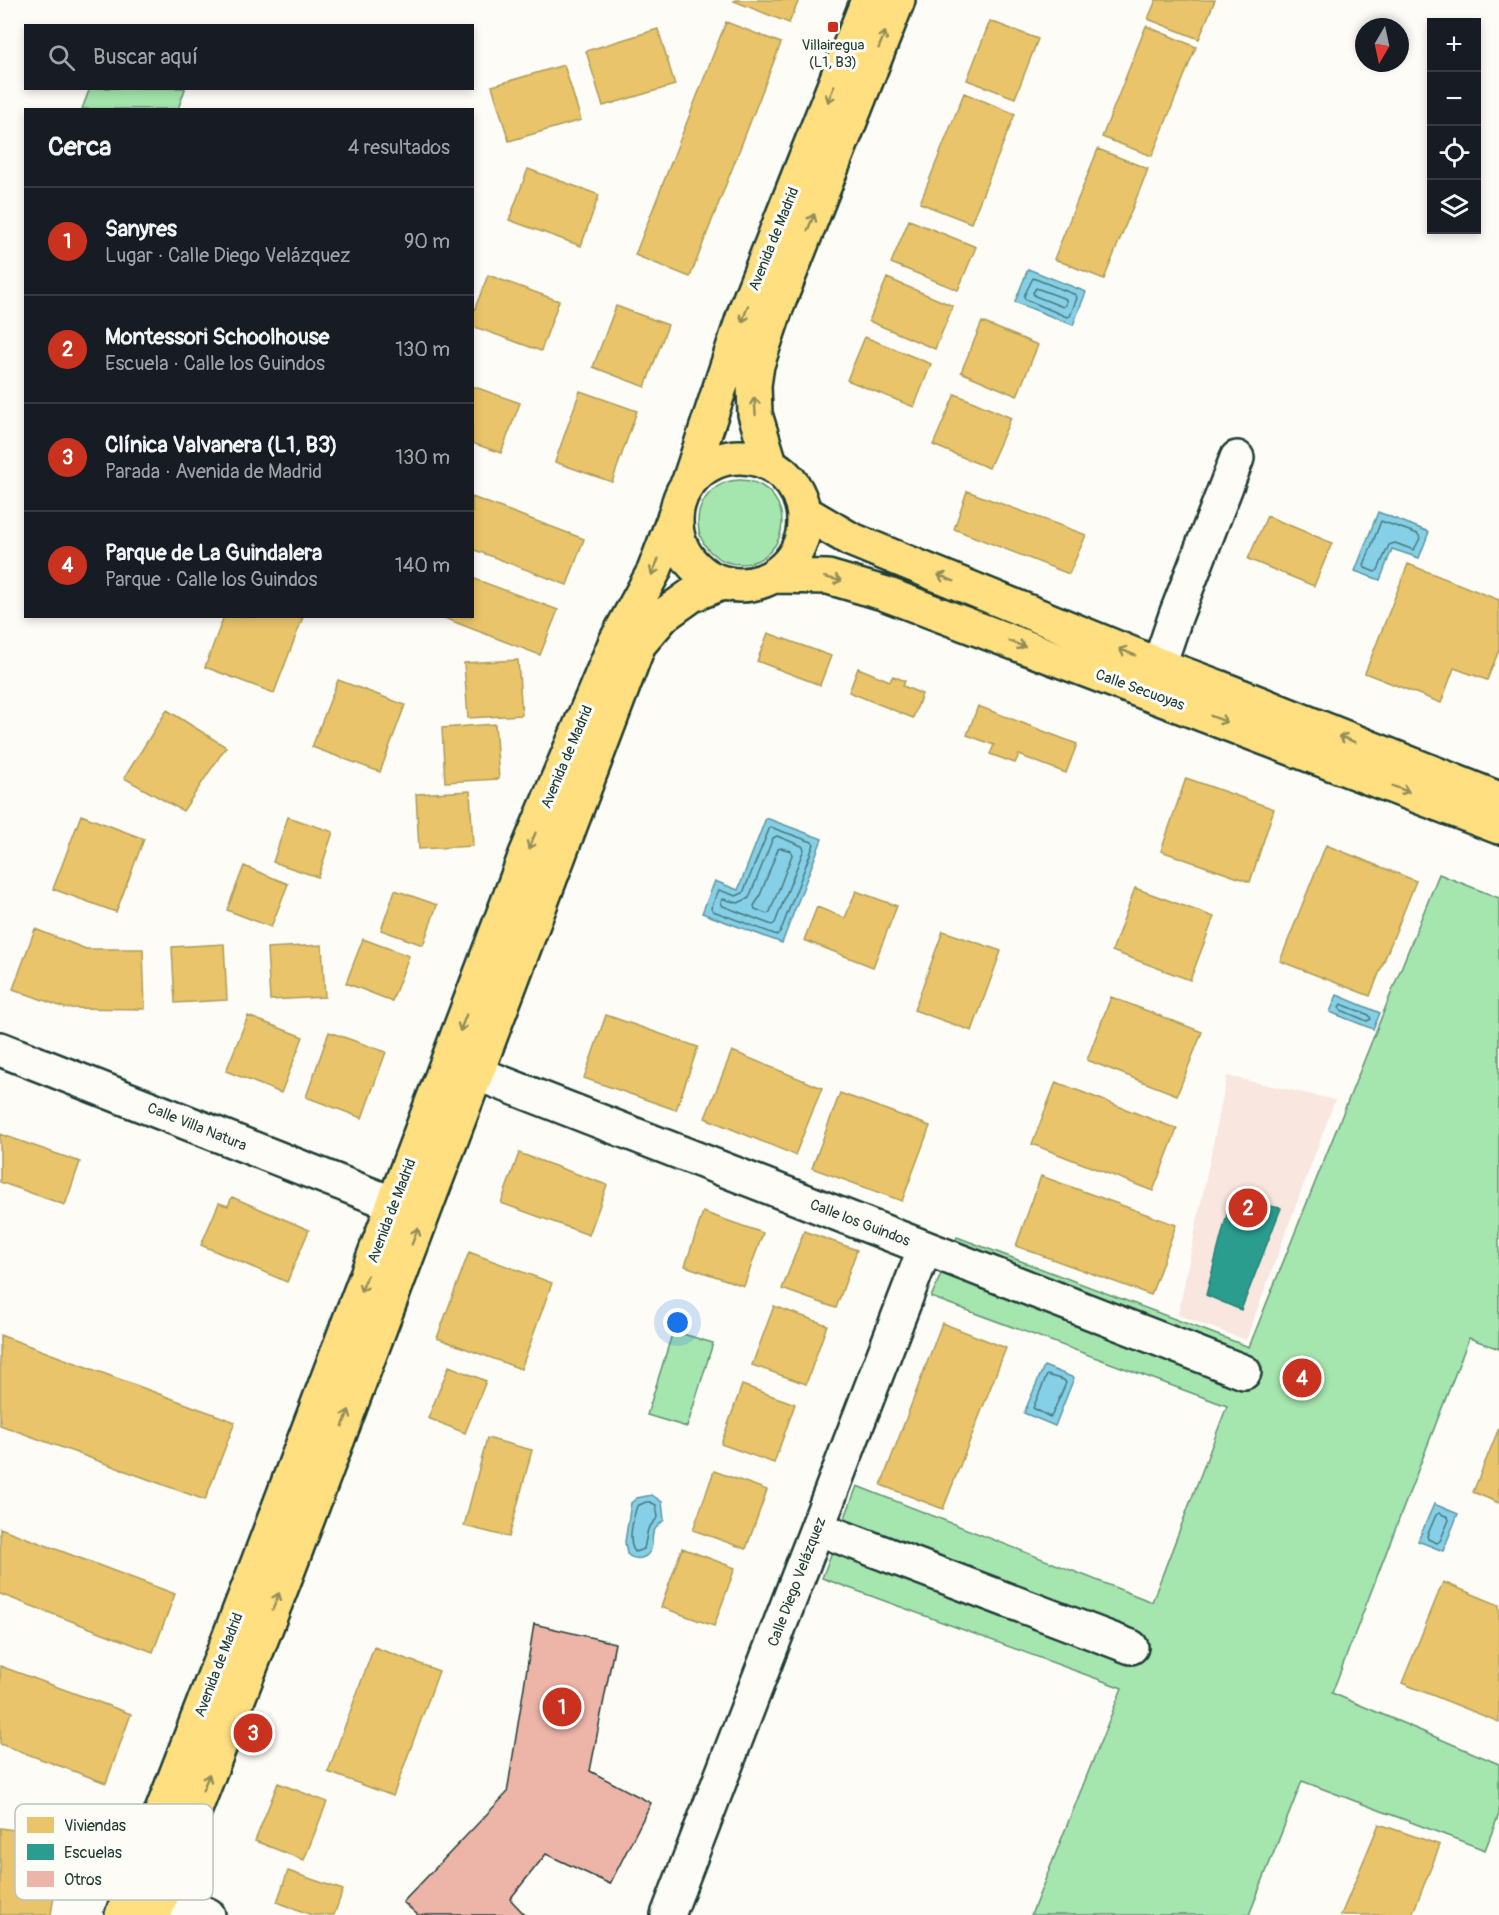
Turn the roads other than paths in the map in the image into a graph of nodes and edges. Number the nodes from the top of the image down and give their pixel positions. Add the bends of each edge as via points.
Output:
1 (868, 0) edge
2 (898, 0) edge
3 (1237, 458) dead end
4 (770, 463) junction
5 (689, 481) junction
6 (804, 512) junction
7 (676, 513) junction
8 (775, 576) junction
9 (722, 582) junction
10 (1159, 665) junction
11 (1499, 800) edge
12 (1499, 827) edge
13 (0, 1049) edge
14 (476, 1073) junction
15 (394, 1204) junction
16 (925, 1248) junction
17 (1244, 1372) dead end
18 (817, 1528) junction
19 (1131, 1647) dead end
20 (165, 1804) edge
21 (197, 1804) edge
22 (128, 1900) edge
23 (157, 1906) edge
24 (122, 1915) edge
25 (208, 1915) edge
26 (668, 1915) edge

1 -> 5 main road, Avenida de Madrid via 747,306
4 -> 2 main road, Avenida de Madrid via 755,414 757,365
3 - 10 street
4 - 5 main road via 748,456 726,457 705,466
4 - 6 main road via 786,475 798,492
5 - 7 main road
6 - 8 main road via 799,548
10 -> 6 main road, Calle Secuoyas via 850,539
7 - 9 main road via 676,531 691,564
7 -> 15 main road, Avenida de Madrid via 654,571 611,652 525,858
8 - 9 main road via 758,583
8 -> 12 main road, Calle Secuoyas via 828,577 883,593
9 - 14 main road, Avenida de Madrid via 692,595 664,615 639,644
11 -> 10 main road, Calle Secuoyas
13 - 15 street, Calle Villa Natura
14 - 16 street, Calle los Guindos
21 -> 14 main road, Avenida de Madrid
15 -> 20 main road, Avenida de Madrid
16 - 17 street, Calle los Guindos
16 - 18 street, Calle Diego Velázquez
18 - 19 street
18 - 26 street, Calle Diego Velázquez
22 -> 24 main road, Avenida de Madrid
23 - 25 street

